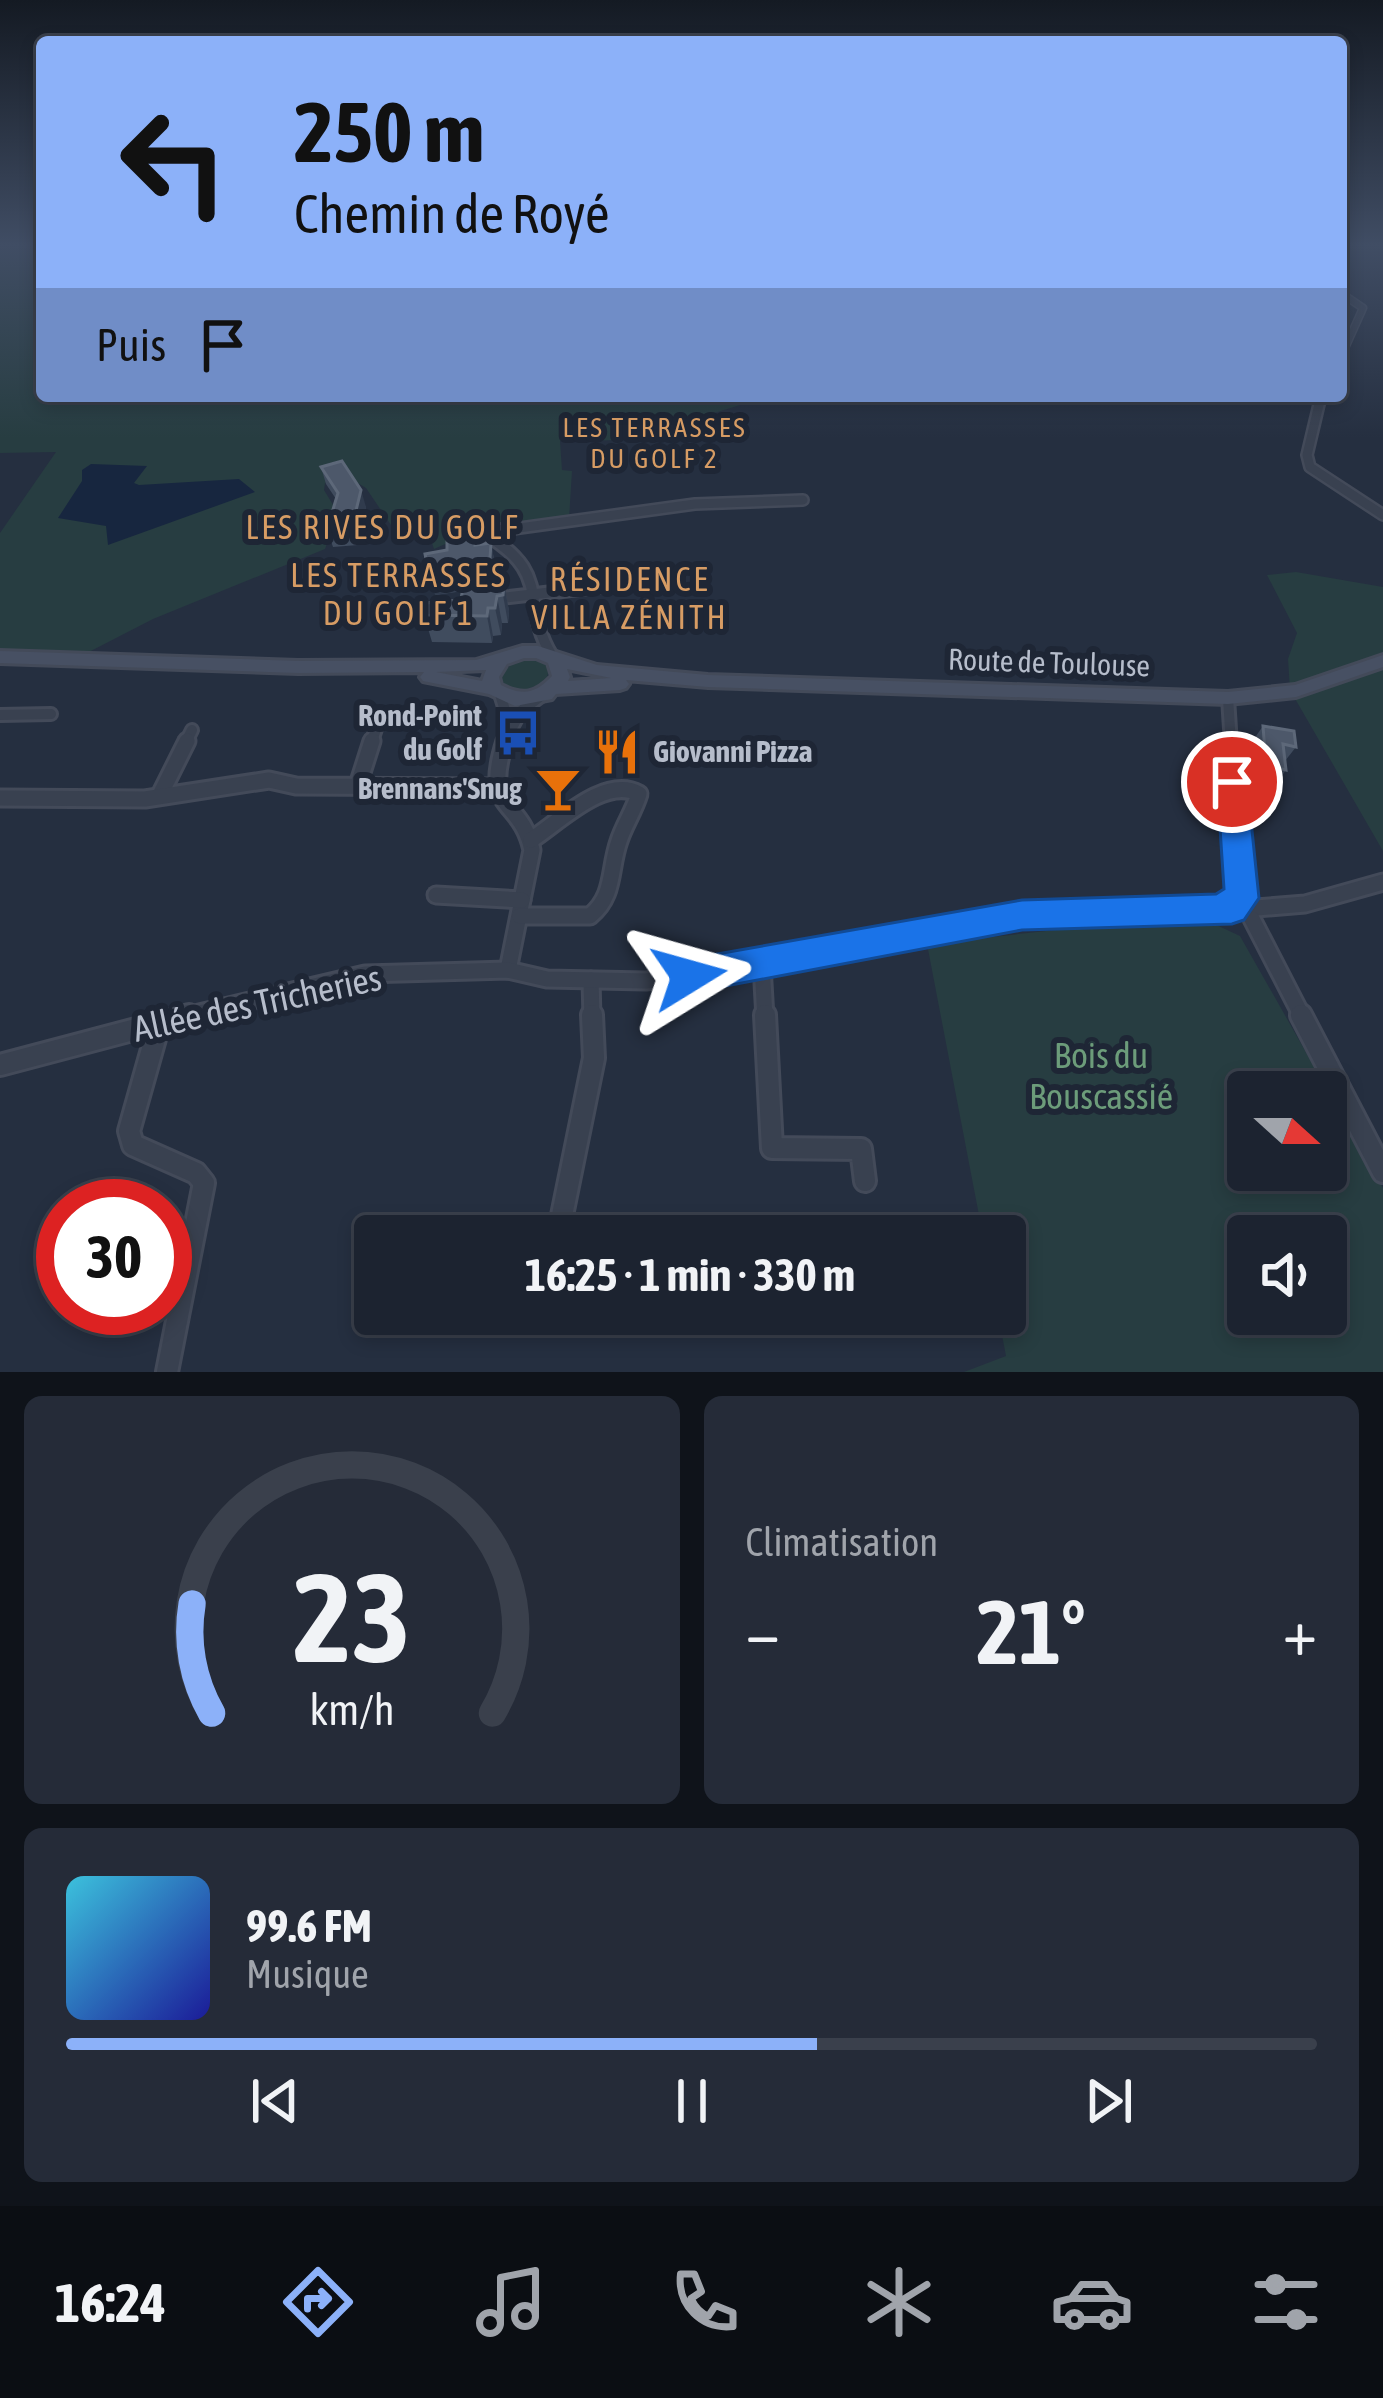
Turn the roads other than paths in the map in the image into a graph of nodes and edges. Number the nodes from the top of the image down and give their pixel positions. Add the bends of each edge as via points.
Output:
1 (1362, 310) edge
2 (1347, 344) edge
3 (1320, 402) edge
4 (803, 500) dead end
5 (1383, 515) edge
6 (658, 580) dead end
7 (536, 593) junction
8 (469, 602) edge
9 (539, 621) junction
10 (0, 657) edge
11 (507, 657) junction
12 (554, 658) junction
13 (1383, 661) edge
14 (298, 667) junction
15 (708, 681) junction
16 (496, 692) junction
17 (548, 692) junction
18 (1228, 698) junction
19 (51, 714) dead end
20 (0, 715) edge
21 (376, 729) dead end
22 (191, 730) dead end
23 (509, 732) junction
24 (358, 785) junction
25 (496, 788) junction
26 (160, 795) junction
27 (0, 798) edge
28 (531, 840) junction
29 (1383, 883) edge
30 (436, 895) dead end
31 (521, 908) junction
32 (1245, 909) junction
33 (762, 965) junction
34 (508, 970) junction
35 (591, 980) junction
36 (160, 1022) junction
37 (0, 1065) edge
38 (1383, 1172) edge
39 (865, 1181) dead end
40 (562, 1215) edge
41 (167, 1372) edge

1 - 2 street
3 - 5 street via 1310,467
4 - 7 street via 695,504 479,531 521,560
6 - 7 street
7 - 8 street
7 - 9 street
9 - 11 street
9 - 12 street
10 - 14 main road
11 - 12 main road
11 - 14 main road via 476,666
11 - 16 main road via 492,671
12 - 15 main road, Route de Toulouse via 597,671
12 - 17 main road via 562,670
13 - 18 main road, Route de Toulouse via 1296,691
14 - 16 main road via 457,679
15 - 17 main road, Route de Toulouse
15 - 18 main road, Route de Toulouse
16 - 17 main road via 515,700
16 - 23 street via 509,710
17 - 23 street via 521,711
18 - 32 street
19 - 20 street
21 - 24 street
22 - 26 street
23 - 25 street
24 - 25 street
24 - 26 street via 269,779
25 - 28 street
26 - 27 street
28 - 31 street
28 - 31 street via 605,791 639,794 599,910 590,916
29 - 32 street, Allée des Tricheries via 1305,904
30 - 31 street
31 - 34 street
32 - 33 street, Allée des Tricheries via 1022,915
32 - 38 street
33 - 35 street, Allée des Tricheries
33 - 39 street via 772,1148 861,1149
34 - 35 street, Allée des Tricheries
34 - 36 street, Allée des Tricheries via 364,974
35 - 40 street via 594,1058
36 - 37 street, Allée des Tricheries
36 - 41 street via 129,1131 134,1145 204,1184

